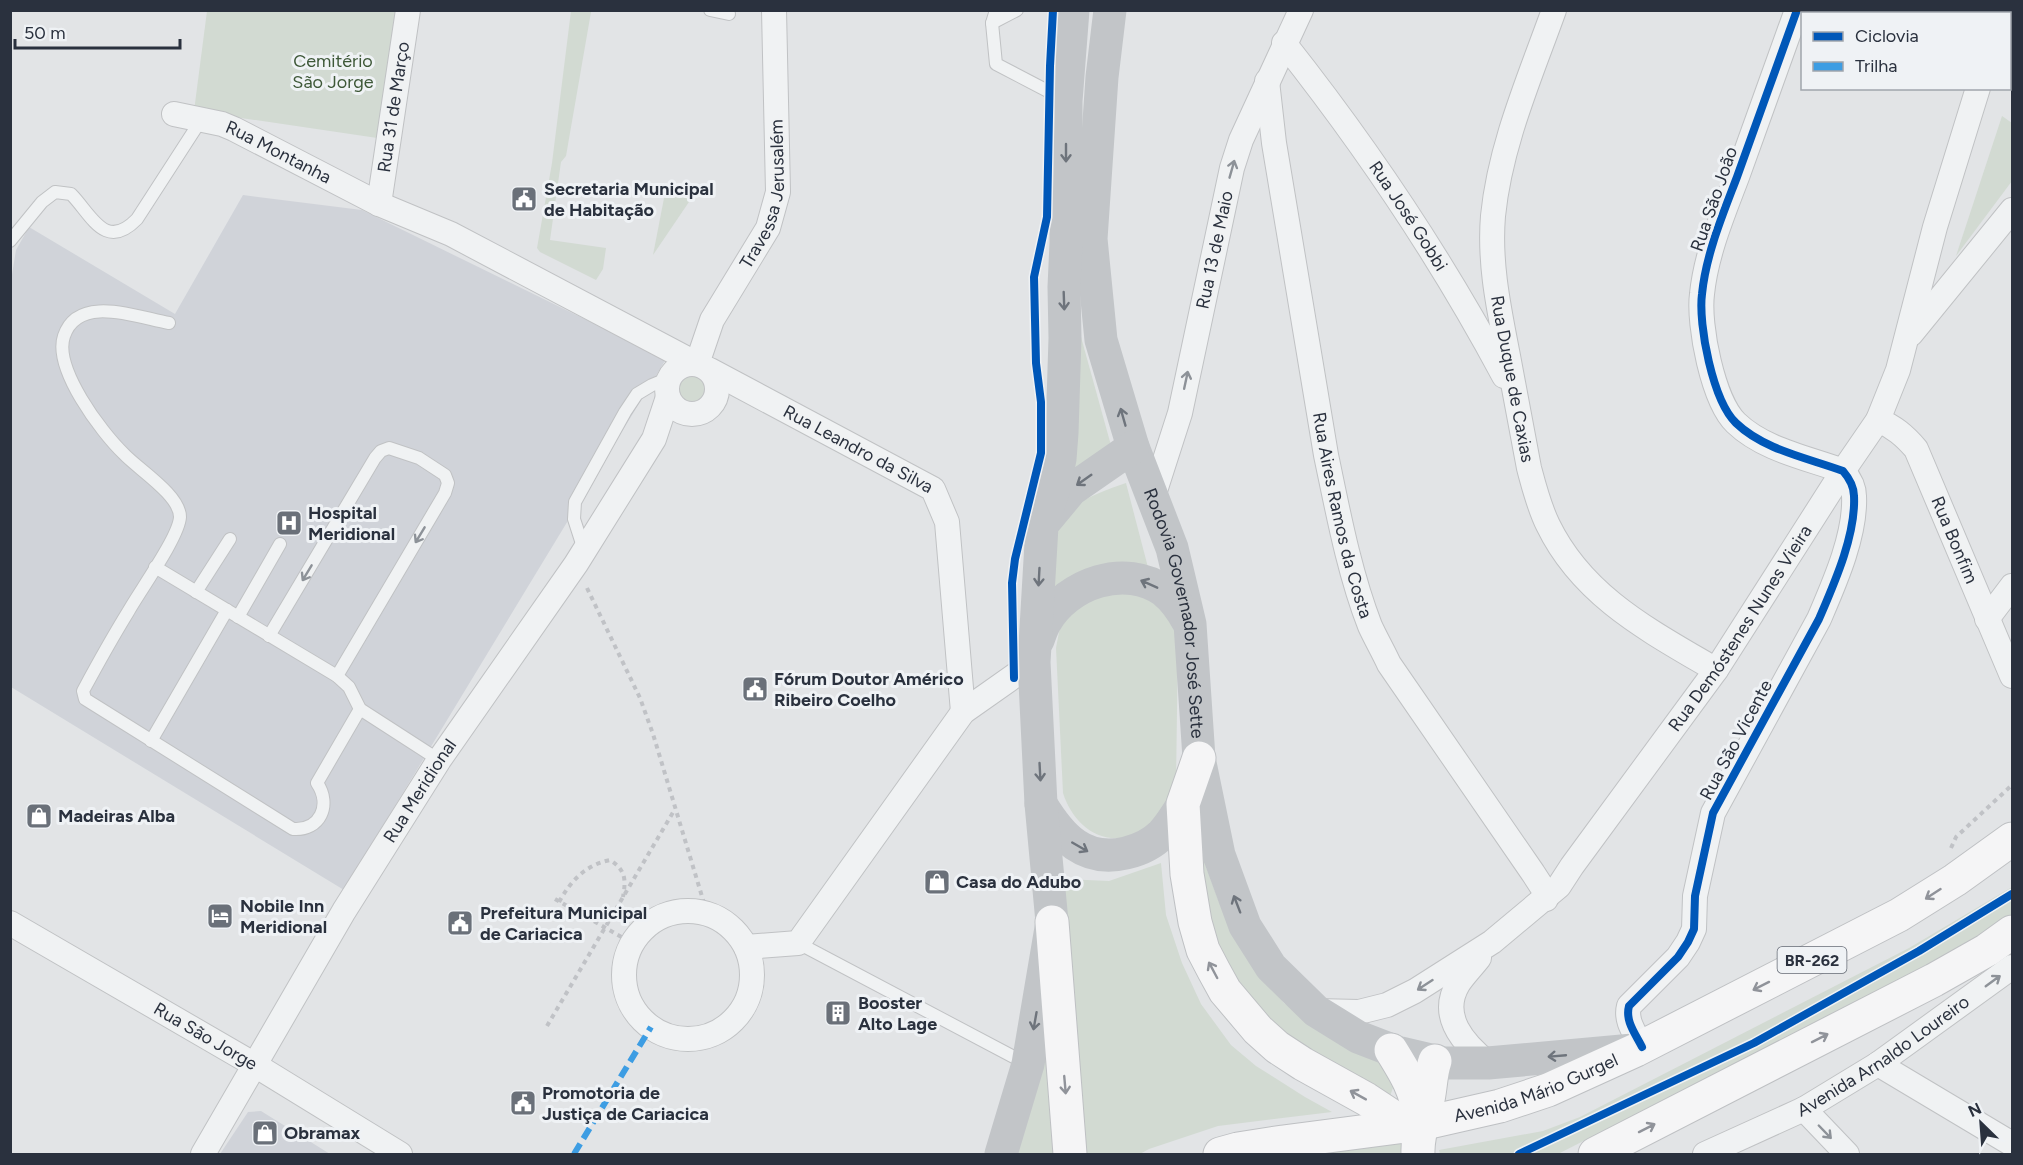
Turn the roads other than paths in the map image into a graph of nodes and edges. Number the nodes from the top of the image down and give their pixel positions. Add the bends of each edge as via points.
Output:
1 (408, 10) edge
2 (710, 10) edge
3 (774, 10) edge
4 (996, 10) edge
5 (1017, 10) edge
6 (1073, 10) edge
7 (1103, 10) edge
8 (1110, 10) edge
9 (1300, 10) edge
10 (1554, 10) edge
11 (1797, 10) edge
12 (729, 14) dead end
13 (992, 23) junction
14 (1284, 43) junction
15 (1102, 77) junction
16 (1267, 81) junction
17 (1977, 90) edge
18 (1066, 100) junction
19 (174, 114) dead end
20 (201, 120) junction
21 (379, 204) junction
22 (2013, 210) edge
23 (10, 241) edge
24 (169, 323) dead end
25 (1908, 338) junction
26 (704, 367) junction
27 (669, 388) junction
28 (751, 391) junction
29 (1516, 400) junction
30 (704, 410) junction
31 (1878, 420) junction
32 (654, 439) junction
33 (1132, 447) junction
34 (1843, 471) junction
35 (1153, 497) junction
36 (1042, 526) junction
37 (230, 539) dead end
38 (280, 544) dead end
39 (580, 558) junction
40 (155, 567) junction
41 (2013, 586) edge
42 (196, 592) junction
43 (227, 610) junction
44 (238, 617) junction
45 (1987, 619) junction
46 (1190, 624) junction
47 (269, 636) junction
48 (1034, 662) junction
49 (1716, 670) junction
50 (337, 676) junction
51 (2013, 676) edge
52 (360, 709) junction
53 (963, 712) junction
54 (152, 741) junction
55 (1199, 758) junction
56 (439, 760) junction
57 (1041, 804) junction
58 (1184, 804) junction
59 (2013, 839) edge
60 (1546, 899) junction
61 (1052, 922) junction
62 (10, 923) edge
63 (2013, 932) edge
64 (1492, 942) junction
65 (798, 943) junction
66 (747, 947) junction
67 (2013, 967) edge
68 (1316, 1011) junction
69 (1453, 1015) junction
70 (1639, 1048) junction
71 (1391, 1050) junction
72 (1435, 1060) junction
73 (1488, 1063) junction
74 (1028, 1064) junction
75 (1878, 1064) junction
76 (255, 1065) junction
77 (1804, 1109) junction
78 (1416, 1135) edge
79 (1283, 1142) junction
80 (2013, 1144) edge
81 (203, 1155) edge
82 (400, 1155) edge
83 (1000, 1155) edge
84 (1070, 1155) edge
85 (1220, 1155) edge
86 (1251, 1155) edge
87 (1595, 1155) edge
88 (1704, 1155) edge
89 (1847, 1155) edge

1 - 21 street, Rua 31 de Março
2 - 12 lane
3 - 26 street, Travessa Jerusalém via 778,192 768,228 712,320
4 - 13 lane
5 - 13 lane
6 - 18 main road
7 - 15 main road
8 - 15 main road, Rodovia Governador José Sette
9 - 14 street, Rua 13 de Maio
10 - 29 street, Rua Duque de Caxias via 1505,154 1493,218 1494,286
11 - 34 street, Rua São João via 1715,237 1702,292 1701,316 1712,374 1734,422 1767,444
13 - 18 lane via 996,64
14 - 16 street, Rua 13 de Maio
14 - 29 street, Rua José Gobbi via 1393,190 1458,293
33 -> 15 main road, Rodovia Governador José Sette via 1101,340 1091,239
35 -> 16 street, Rua 13 de Maio via 1180,413 1232,168
16 - 60 street, Rua Aires Ramos da Costa via 1326,455 1361,599 1389,664 1533,873
17 - 25 street, Rua Demóstenes Nunes Vieira via 1935,228
18 -> 36 main road via 1062,433 1054,488
19 - 20 street, Rua Montanha
20 - 21 street, Rua Montanha via 234,129
20 - 23 lane via 129,227 112,232 103,229 71,194 55,192
21 - 26 street, Rua Leandro da Silva via 451,234
22 - 25 street
24 - 40 lane via 100,310 82,314 67,326 61,345 69,377 88,410 124,454 171,496 180,515 177,533
25 - 31 street, Rua Demóstenes Nunes Vieira
26 - 27 street via 682,366 672,373
26 - 28 street, Rua Leandro da Silva
26 - 30 street via 718,389 714,402
27 - 30 street via 672,404 684,413
27 - 32 street
27 - 39 lane via 652,385 637,394 574,502
28 - 30 street via 722,398
28 - 53 street, Rua Leandro da Silva via 933,489 947,522
29 - 49 street, Rua Duque de Caxias via 1536,496 1562,551 1599,594 1631,619
30 - 32 street
31 - 34 street, Rua Demóstenes Nunes Vieira
31 - 45 street, Rua Bonfim via 1905,436 1916,449
32 - 39 street, Rua Meridional
33 - 35 main road, Rodovia Governador José Sette
33 -> 36 main road via 1071,490
34 - 49 street, Rua Demóstenes Nunes Vieira
34 - 70 street, Rua São Vicente via 1851,480 1854,496 1851,524 1833,586 1819,619 1713,813 1695,896 1694,929 1688,942 1629,1006 1627,1015
35 - 46 main road, Rodovia Governador José Sette via 1172,548
36 -> 48 main road
37 - 42 lane
38 - 44 lane
39 - 56 street, Rua Meridional
40 - 42 lane
40 - 54 lane via 83,692 85,699
41 - 45 street
42 - 43 lane
43 - 44 lane
43 - 54 lane
44 - 47 lane
45 - 51 street, Rua Bonfim
46 -> 48 main road via 1166,592 1154,585 1138,579 1110,578 1089,585 1058,606 1045,622
46 - 55 main road, Rodovia Governador José Sette
47 - 50 lane
47 - 50 lane via 381,452 389,448 419,458 445,475 445,493
48 - 53 street
48 -> 57 main road
49 - 60 street, Rua Demóstenes Nunes Vieira
50 - 52 lane via 349,687
52 - 54 lane via 317,783 324,808 313,825 304,830 293,829
52 - 56 lane
53 - 65 street
55 - 58 main road
68 -> 55 main road, Rodovia Governador José Sette via 1271,968 1245,926 1219,855
56 - 76 street, Rua Meridional
57 -> 58 main road via 1052,822 1076,846 1094,854 1114,856 1149,844
57 - 61 main road
78 -> 58 main road via 1366,1099 1277,1047 1225,991 1203,950 1195,922 1187,874
59 -> 70 main road, Avenida Mário Gurgel / BR-262 via 1899,915
60 - 64 street, Rua Demóstenes Nunes Vieira
61 -> 74 main road
61 -> 84 main road
62 - 76 street, Rua São Jorge
87 -> 63 main road via 1934,980
64 -> 68 street, Rua Demóstenes Nunes Vieira via 1386,1005 1359,1012
64 - 69 street via 1457,985 1451,1006
65 - 66 street
65 - 74 lane
66 - 66 street via 725,922 707,913 687,910 667,914 649,924 632,943 623,976 627,996 637,1013 660,1032 689,1039 710,1035 727,1026 750,993 753,973
75 -> 67 street, Avenida Arnaldo Loureiro
68 - 71 main road, Rodovia Governador José Sette via 1358,1037
69 - 72 street
69 - 73 street via 1455,1028
70 -> 73 main road, Rodovia Governador José Sette
70 - 78 main road, Avenida Mário Gurgel / BR-262 via 1548,1090
71 - 72 main road, Rodovia Governador José Sette
71 - 78 main road via 1418,1100
72 - 73 main road, Rodovia Governador José Sette
72 - 78 main road via 1430,1093
74 - 83 main road
75 - 77 street, Avenida Arnaldo Loureiro
75 - 80 street
76 - 81 street, Rua Meridional
76 - 82 street, Rua São Jorge
77 - 88 street
77 -> 89 street, Avenida Arnaldo Loureiro
78 - 79 main road, Avenida Mário Gurgel / BR-262
79 - 85 main road, Avenida Mário Gurgel / BR-262
79 - 86 main road

